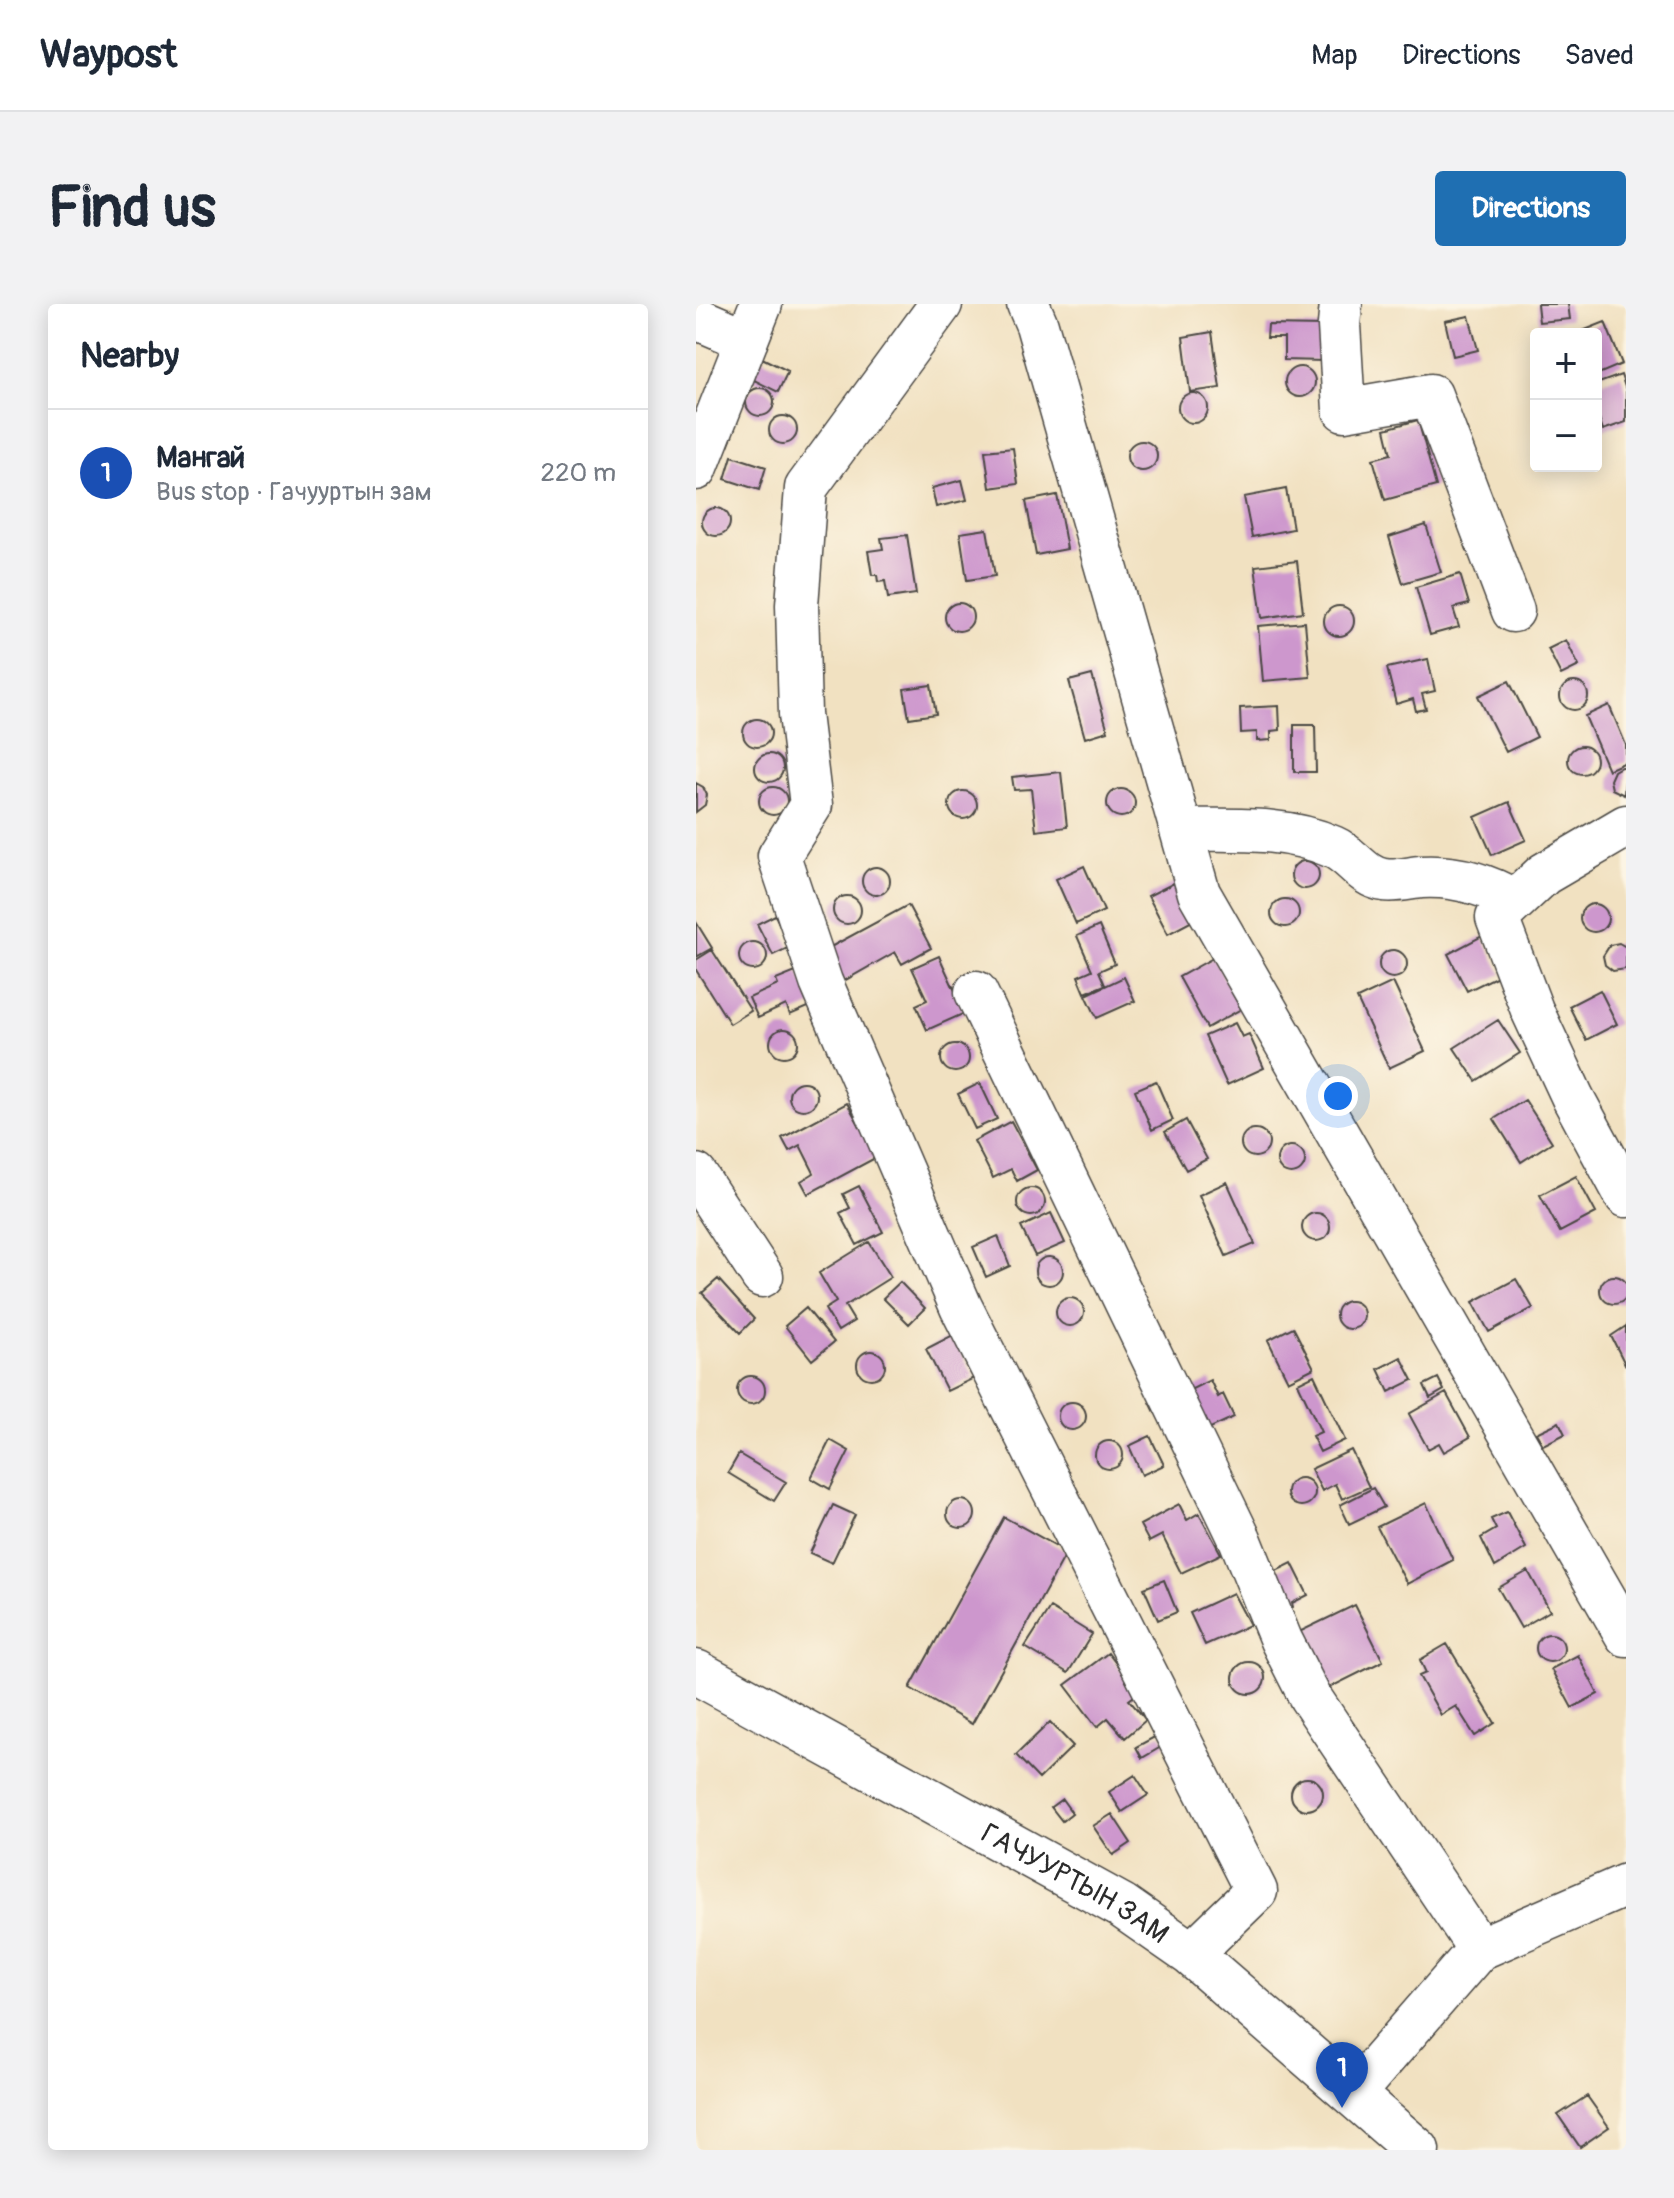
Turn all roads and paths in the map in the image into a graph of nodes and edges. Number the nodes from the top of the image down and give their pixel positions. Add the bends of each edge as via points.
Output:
1 (941, 304) edge
2 (1028, 304) edge
3 (1341, 304) edge
4 (696, 318) edge
5 (754, 322) edge
6 (696, 469) edge
7 (1513, 611) dead end
8 (1626, 826) edge
9 (1181, 830) junction
10 (1515, 901) junction
11 (976, 992) dead end
12 (696, 1175) edge
13 (1626, 1196) edge
14 (762, 1276) dead end
15 (1626, 1635) edge
16 (696, 1672) edge
17 (1626, 1885) edge
18 (1479, 1949) junction
19 (1191, 1954) junction
20 (1353, 2094) junction
21 (1417, 2150) edge

1 - 19 street via 806,488 797,605 800,714 811,805 779,856 821,982 961,1307 1256,1891
2 - 9 street
3 - 7 street via 1344,410 1431,395
4 - 5 street
5 - 6 street
8 - 10 street via 1544,874
9 - 10 street via 1300,834 1338,848 1364,872 1384,880 1466,880
9 - 15 street via 1199,893
10 - 13 street via 1497,918 1532,1010
11 - 18 street via 1240,1539 1310,1697
12 - 14 street
16 - 19 main road, ГАЧУУРТЫН ЗАМ via 1122,1906
17 - 18 street
18 - 20 street
19 - 20 main road, ГАЧУУРТЫН ЗАМ
20 - 21 main road, ГАЧУУРТЫН ЗАМ

